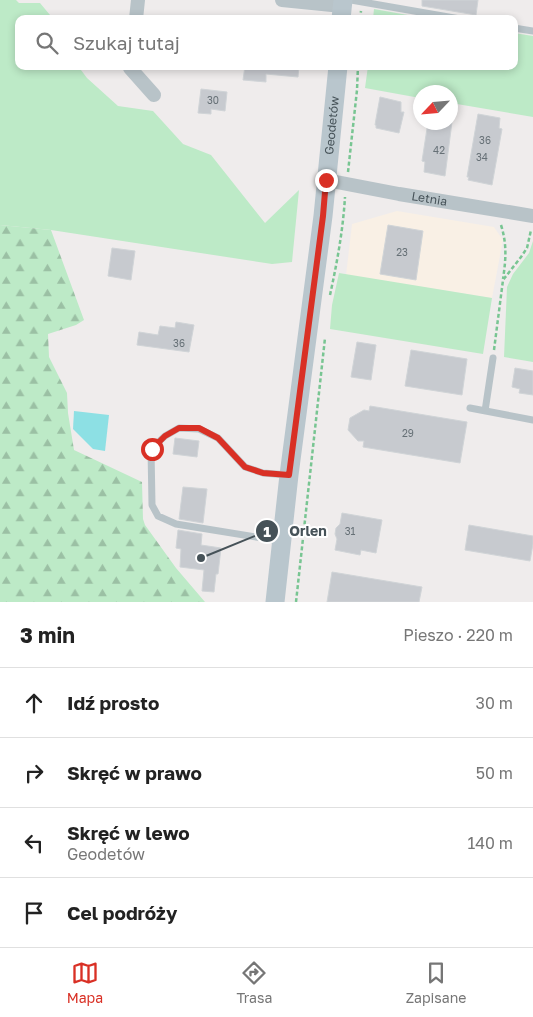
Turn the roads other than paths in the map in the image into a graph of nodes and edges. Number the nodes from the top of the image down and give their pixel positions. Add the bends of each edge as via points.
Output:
1 (138, 0) edge
2 (282, 0) edge
3 (345, 6) edge
4 (136, 15) edge
5 (425, 15) edge
6 (518, 29) edge
7 (533, 31) edge
8 (132, 70) edge
9 (338, 70) edge
10 (154, 95) dead end
11 (326, 180) junction
12 (532, 223) edge
13 (493, 358) road end
14 (470, 408) dead end
15 (485, 411) junction
16 (533, 420) edge
17 (289, 475) junction
18 (282, 542) junction
19 (275, 602) edge

1 - 4 street
2 - 3 street
3 - 5 lane
6 - 7 lane
8 - 10 street
9 - 11 main road, Geodetów
11 - 12 street, Letnia
11 - 17 main road, Geodetów
13 - 15 lane
14 - 15 lane
15 - 16 lane
17 - 18 main road, Geodetów
17 - 18 lane via 263,473 245,467 218,438 199,428 179,428 152,449 152,504 158,516 176,524
18 - 19 main road, Geodetów

